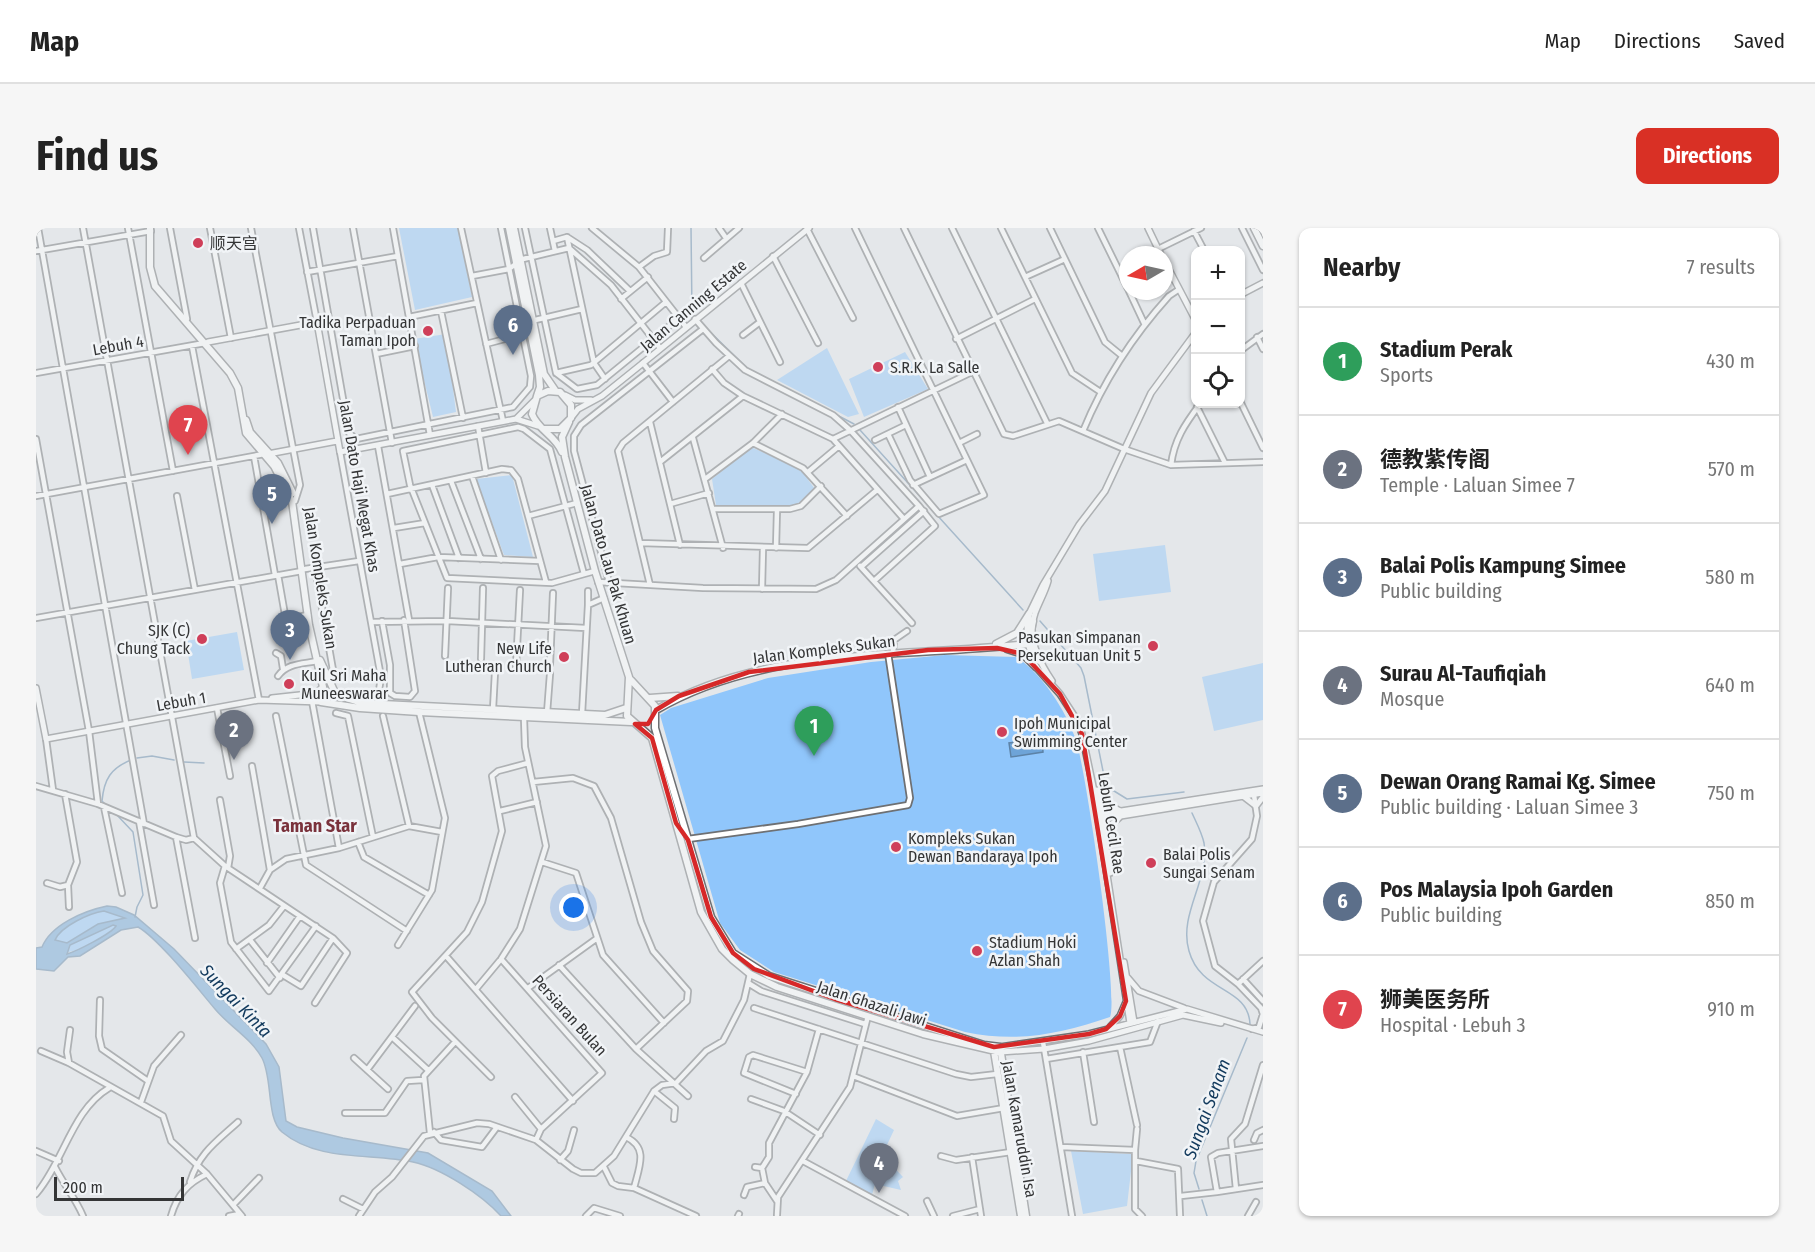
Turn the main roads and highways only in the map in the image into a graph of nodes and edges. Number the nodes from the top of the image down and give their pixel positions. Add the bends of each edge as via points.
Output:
1 (509, 228) edge
2 (514, 228) edge
3 (1256, 228) edge
4 (153, 229) edge
5 (1263, 238) edge
6 (1263, 246) edge
7 (519, 264) junction
8 (206, 342) junction
9 (555, 390) junction
10 (536, 399) junction
11 (570, 420) junction
12 (540, 427) junction
13 (267, 454) junction
14 (565, 457) junction
15 (303, 570) junction
16 (1029, 614) road end
17 (1033, 621) road end
18 (1028, 642) junction
19 (997, 646) junction
20 (629, 677) junction
21 (323, 687) junction
22 (332, 687) junction
23 (336, 695) junction
24 (679, 696) junction
25 (648, 697) junction
26 (329, 703) junction
27 (627, 706) junction
28 (655, 713) junction
29 (633, 723) junction
30 (676, 823) junction
31 (688, 839) junction
32 (685, 856) junction
33 (733, 953) junction
34 (750, 974) junction
35 (853, 1004) junction
36 (889, 1015) junction
37 (868, 1016) junction
38 (909, 1022) junction
39 (923, 1034) junction
40 (968, 1046) junction
41 (997, 1050) junction
42 (998, 1078) junction
43 (1021, 1216) edge
44 (1026, 1216) edge

1 - 7 main road
2 - 7 main road
3 - 5 main road
3 - 6 main road
4 - 8 main road, Jalan Kompleks Sukan via 154,277
4 - 8 main road, Jalan Kompleks Sukan via 151,273 155,286
7 - 9 main road via 544,374
7 - 10 main road via 540,387
8 - 13 main road, Jalan Kompleks Sukan via 238,388 244,429
9 - 10 main road
9 - 11 main road via 565,395 571,405
10 - 12 main road via 532,414
11 - 12 main road via 554,431
11 - 14 main road, Jalan Dato Lau Pak Khuan via 562,436
12 - 14 main road, Jalan Dato Lau Pak Khuan
13 - 15 main road, Jalan Kompleks Sukan via 292,501
13 - 15 main road, Jalan Kompleks Sukan via 278,463 295,501
14 - 20 main road, Jalan Dato Lau Pak Khuan via 598,582
15 - 21 main road, Jalan Kompleks Sukan
15 - 22 main road, Jalan Kompleks Sukan via 316,647
16 - 19 main road via 1017,633
17 - 18 main road
18 - 19 main road, Jalan Kompleks Sukan
18 - 19 main road via 1038,664 1019,652
19 - 24 main road, Jalan Kompleks Sukan via 891,653 749,672
20 - 25 main road
20 - 27 main road
21 - 22 main road
21 - 26 main road via 318,693 321,702
22 - 23 main road, Jalan Kompleks Sukan
23 - 26 main road
23 - 27 main road via 377,704 547,713 611,714
24 - 25 main road, Jalan Kompleks Sukan
24 - 28 main road, Jalan Kompleks Sukan
25 - 27 main road via 636,696
25 - 28 main road
26 - 29 main road via 419,712
27 - 29 main road
28 - 29 main road via 648,724
28 - 31 main road, Jalan Ghazali Jawi via 657,736
29 - 30 main road, Jalan Ghazali Jawi via 652,738
30 - 31 main road
30 - 32 main road, Jalan Ghazali Jawi
31 - 32 main road via 684,842
31 - 33 main road, Jalan Ghazali Jawi via 706,906
32 - 34 main road, Jalan Ghazali Jawi via 706,923 722,949
33 - 34 main road
33 - 35 main road, Jalan Ghazali Jawi via 769,976
34 - 37 main road, Jalan Ghazali Jawi via 777,987
35 - 36 main road, Jalan Ghazali Jawi
35 - 37 main road
36 - 37 main road
36 - 38 main road, Jalan Ghazali Jawi
37 - 39 main road, Jalan Ghazali Jawi
38 - 39 main road
38 - 41 main road, Jalan Ghazali Jawi
39 - 40 main road, Jalan Ghazali Jawi
40 - 41 main road, Jalan Ghazali Jawi
40 - 42 main road via 989,1057
41 - 42 main road, Jalan Kamaruddin Isa
41 - 44 main road, Jalan Kamaruddin Isa
42 - 43 main road, Jalan Kamaruddin Isa

